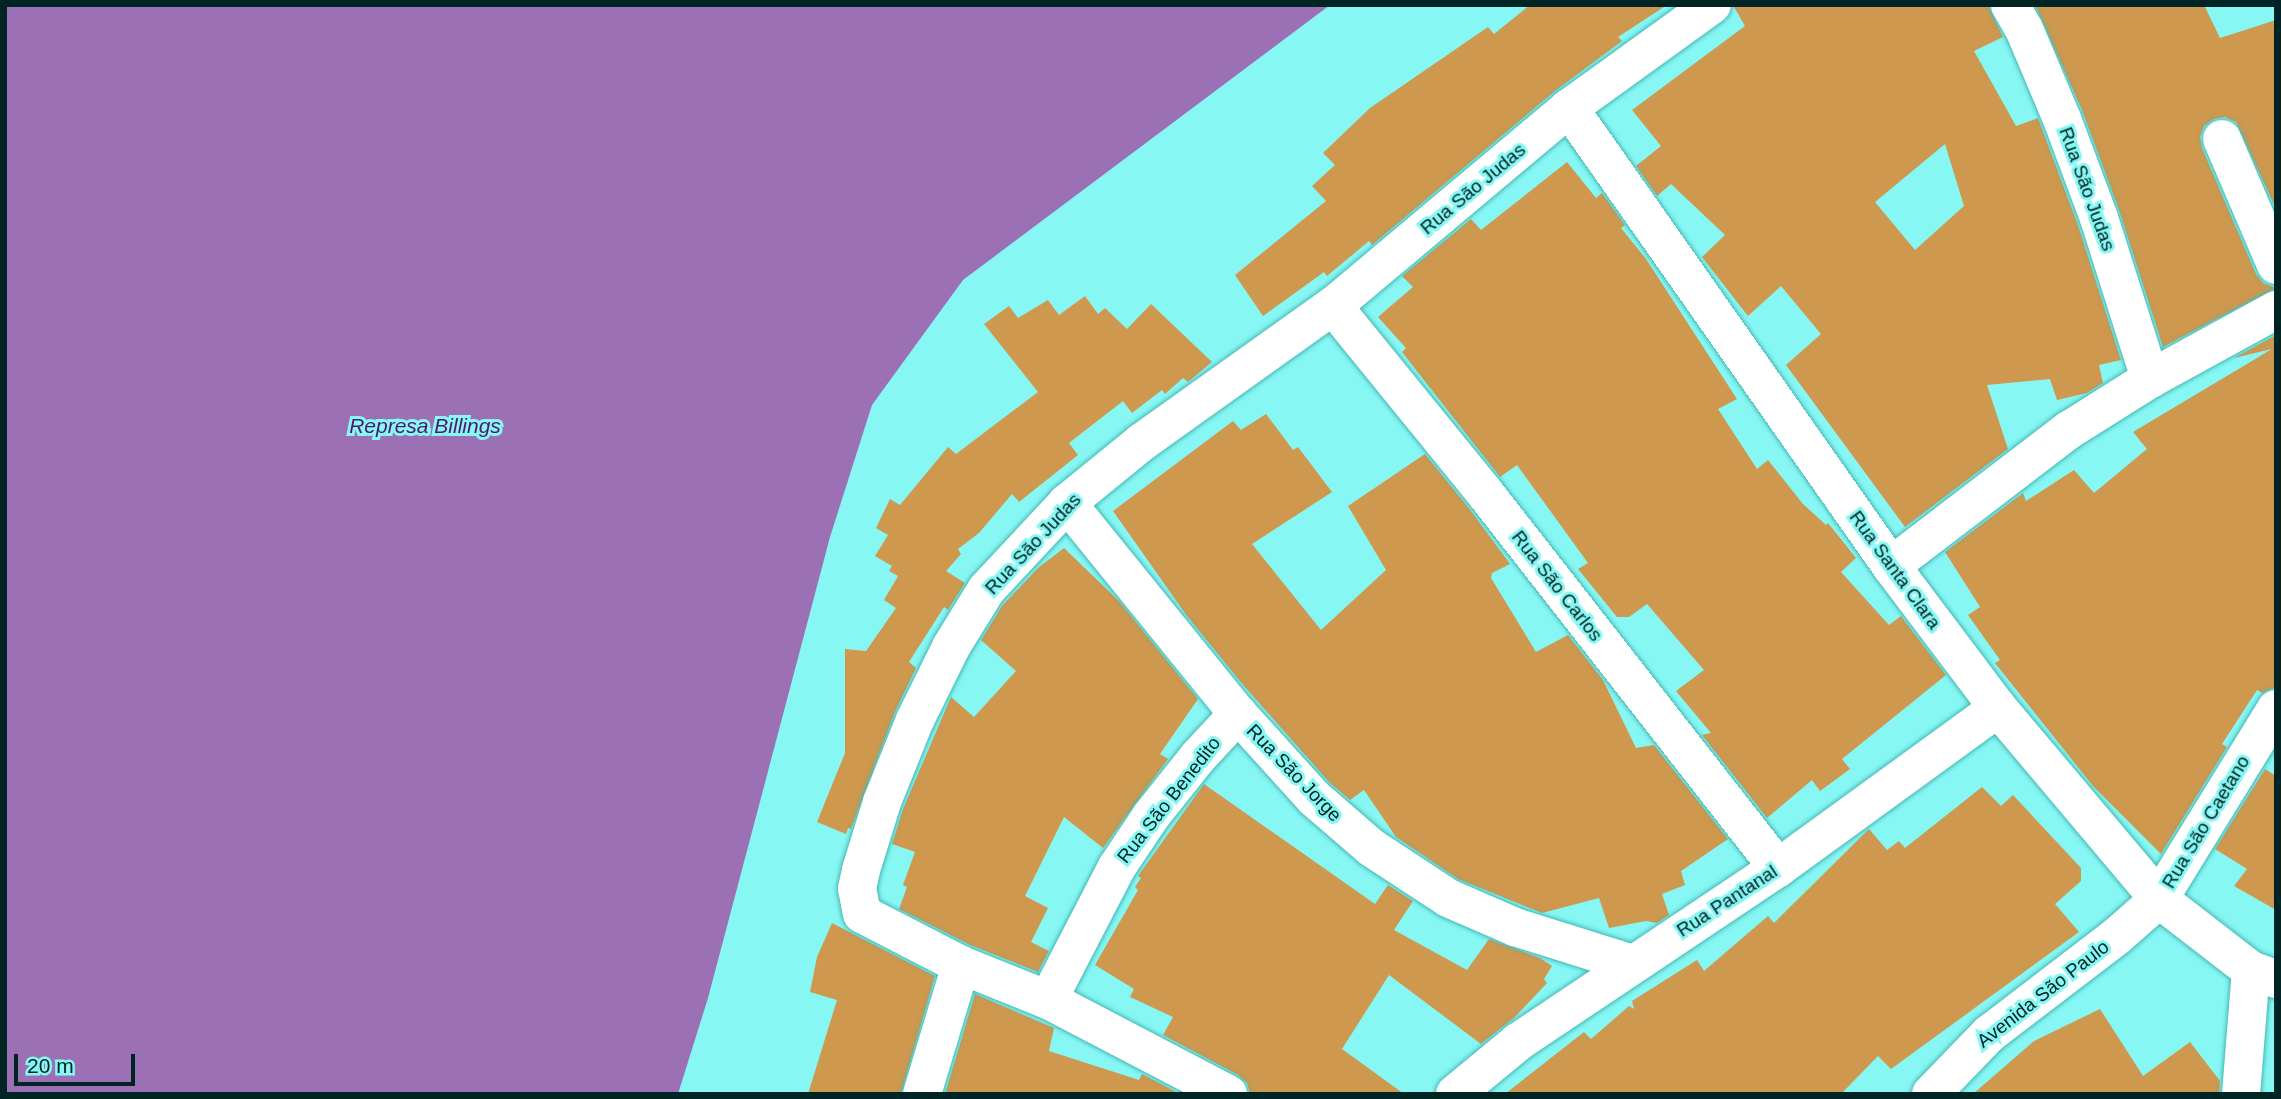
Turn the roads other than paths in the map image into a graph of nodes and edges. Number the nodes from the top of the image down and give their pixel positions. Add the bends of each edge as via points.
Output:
1 (1712, 5) edge
2 (2010, 5) edge
3 (1569, 108) junction
4 (2222, 139) dead end
5 (2276, 265) edge
6 (1333, 306) junction
7 (2276, 310) edge
8 (2150, 379) junction
9 (1067, 503) junction
10 (1891, 566) junction
11 (1998, 708) junction
12 (2276, 709) edge
13 (1238, 714) junction
14 (1778, 868) junction
15 (2159, 900) junction
16 (1632, 964) junction
17 (961, 965) junction
18 (2263, 974) edge
19 (1048, 1000) junction
20 (922, 1094) edge
21 (1228, 1094) edge
22 (1455, 1094) edge
23 (1931, 1094) edge
24 (2241, 1094) edge

1 - 3 street, Rua São Judas
2 - 8 street, Rua São Judas via 2076,156
3 - 6 street, Rua São Judas
3 - 10 street, Rua Santa Clara
4 - 5 street
6 - 9 street, Rua São Judas via 1142,442
6 - 14 street, Rua São Carlos
7 - 8 street
8 - 10 street via 2069,430
9 - 13 street, Rua São Jorge
9 - 17 street, Rua São Judas via 986,590 951,647 910,732 861,870 857,889 862,914
10 - 11 street, Rua Santa Clara
11 - 14 street, Rua Pantanal
11 - 15 street, Rua Santa Clara
12 - 15 street, Rua São Caetano
13 - 16 street, Rua São Jorge via 1314,798 1372,848 1448,898 1527,931
13 - 19 street, Rua São Benedito via 1182,777 1117,867
14 - 16 street, Rua Pantanal
15 - 18 street, Rua Santa Clara
15 - 23 street, Avenida São Paulo via 1989,1034
16 - 22 street, Rua Pantanal via 1518,1042
17 - 19 street, Rua São Judas
17 - 20 street
18 - 24 street
19 - 21 street, Rua São Judas

